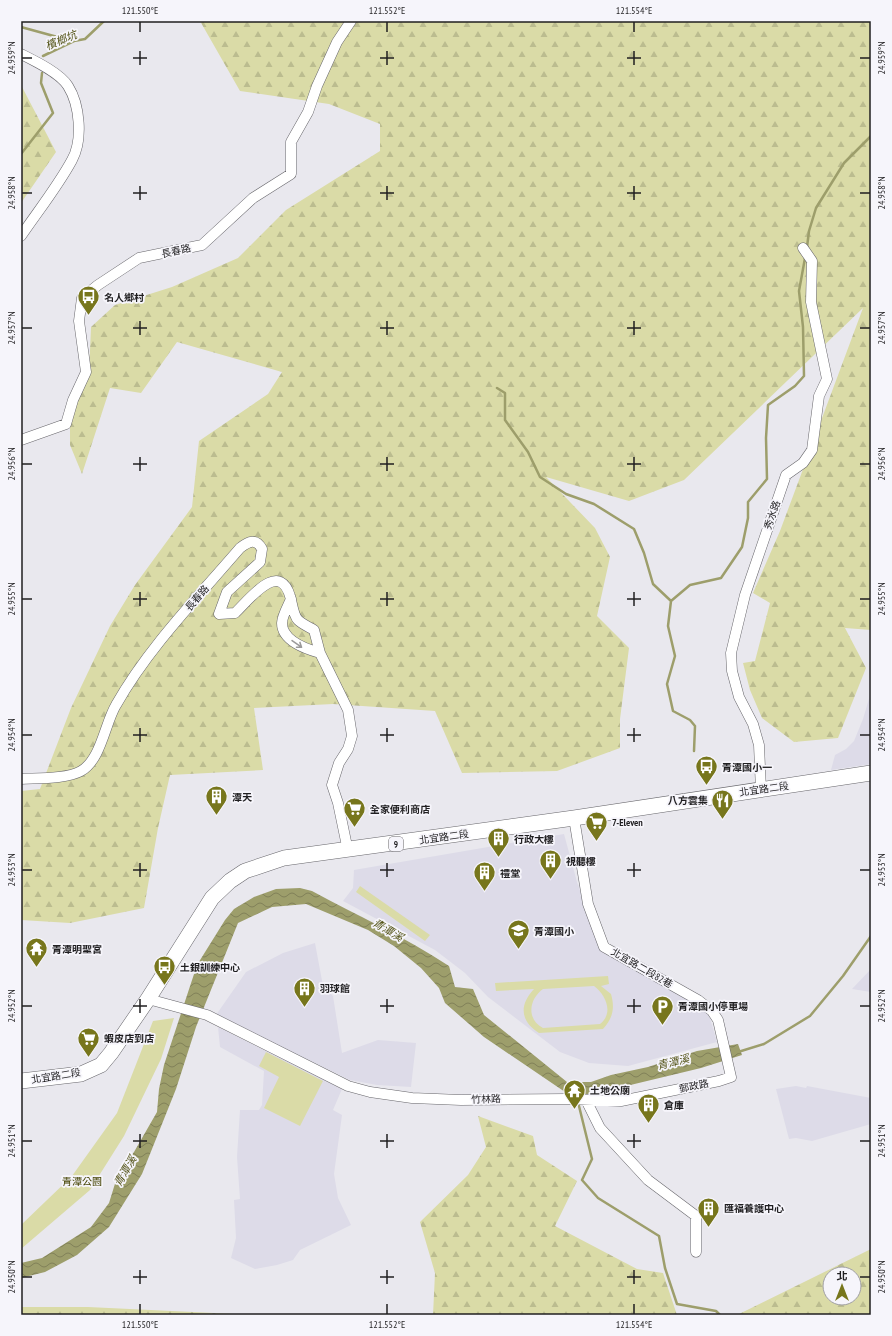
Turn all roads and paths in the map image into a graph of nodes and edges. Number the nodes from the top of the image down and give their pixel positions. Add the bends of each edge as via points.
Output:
1 (350, 21) edge
2 (21, 54) edge
3 (21, 236) edge
4 (803, 248) dead end
5 (21, 440) edge
6 (291, 599) junction
7 (320, 653) junction
8 (871, 773) edge
9 (21, 779) edge
10 (760, 790) junction
11 (574, 818) junction
12 (348, 851) junction
13 (148, 999) junction
14 (731, 1077) joint
15 (21, 1081) edge
16 (586, 1100) junction
17 (696, 1252) dead end

1 - 5 street, 長春路 via 337,42 308,112 291,142 291,174 253,198 202,245 139,258 82,298 79,321 86,372 73,400 66,424
2 - 3 street via 41,64 68,86 79,117 78,140 73,159
4 - 10 street, 秀水路 via 812,261 811,302 827,380 819,396 812,450 803,463 786,475 745,595 731,653 738,697 753,724 759,746
6 - 7 street, 長春路 via 297,619 314,630
6 -> 7 street via 282,623 286,636 305,649
6 - 9 street, 長春路 via 288,588 283,583 275,582 260,587 235,613 219,614 227,592 260,562 262,549 254,541 248,542 186,611 132,681 115,706 92,761 81,771 68,775
7 - 12 street, 長春路 via 348,710 352,736 332,785
8 - 10 main road, 北宜路二段 / 9
10 - 11 main road, 北宜路二段 / 9
11 - 12 main road, 北宜路二段 / 9
11 - 14 street, 北宜路二段82巷 via 588,904 604,947 698,1000 712,1011 718,1020
12 - 13 main road, 北宜路二段 / 9 via 284,858 245,871 230,881 212,898
13 - 15 main road, 北宜路二段 / 9 via 101,1065 80,1074
13 - 16 street, 竹林路 via 207,1015 348,1086 370,1092 412,1098 461,1100
14 - 16 street, 郵政路 via 621,1101
16 - 17 street via 600,1128 648,1180 696,1216

